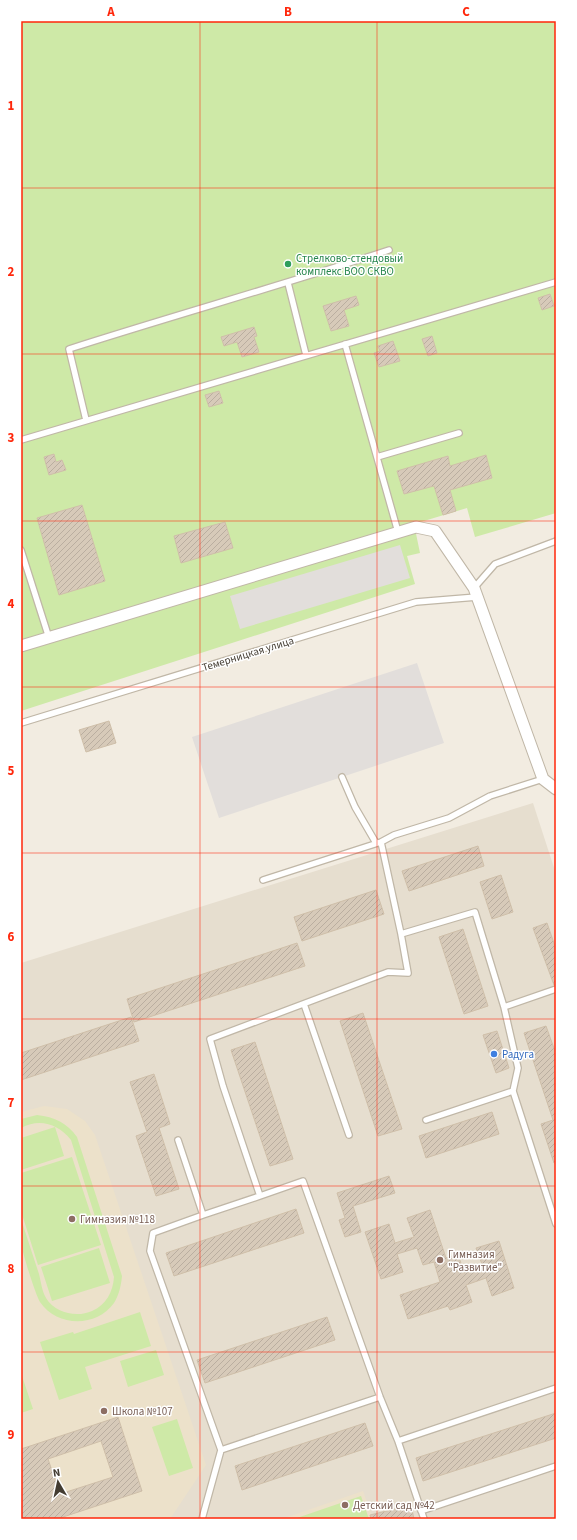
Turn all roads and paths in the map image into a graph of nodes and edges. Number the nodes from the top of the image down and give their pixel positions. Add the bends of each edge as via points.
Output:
1 (389, 250) dead end
2 (556, 282) edge
3 (288, 283) junction
4 (345, 344) junction
5 (306, 356) junction
6 (86, 420) junction
7 (459, 433) dead end
8 (21, 440) edge
9 (377, 457) junction
10 (398, 532) junction
11 (556, 541) edge
12 (21, 550) edge
13 (475, 593) junction
14 (49, 638) junction
15 (21, 646) edge
16 (21, 723) edge
17 (342, 777) dead end
18 (543, 779) junction
19 (556, 789) edge
20 (378, 843) junction
21 (263, 880) dead end
22 (401, 934) junction
23 (556, 988) edge
24 (304, 1004) junction
25 (504, 1007) junction
26 (513, 1091) junction
27 (426, 1120) dead end
28 (349, 1135) dead end
29 (178, 1140) dead end
30 (260, 1196) junction
31 (202, 1215) junction
32 (556, 1224) edge
33 (556, 1388) edge
34 (380, 1398) junction
35 (398, 1441) junction
36 (221, 1450) junction
37 (556, 1466) edge
38 (421, 1511) junction
39 (202, 1519) edge
40 (424, 1519) edge

1 - 3 lane
2 - 4 lane
3 - 5 lane
3 - 6 lane via 68,349
4 - 5 lane
4 - 9 lane
5 - 6 lane
6 - 8 lane
7 - 9 lane
9 - 10 lane
10 - 13 street via 416,527 435,531
10 - 14 street
11 - 13 lane via 495,564
12 - 14 lane
13 - 16 lane, Темерницкая улица via 416,602
13 - 18 street
14 - 15 street
17 - 20 lane via 355,807
18 - 19 street
18 - 20 lane via 490,796 448,818 394,835
20 - 21 lane
20 - 22 lane
22 - 24 lane via 408,973 388,972
22 - 25 lane via 474,912
23 - 25 lane
24 - 28 lane
24 - 30 lane via 210,1039
25 - 26 lane via 518,1068
26 - 27 lane
26 - 32 lane
29 - 31 lane
30 - 31 lane
30 - 34 lane via 302,1181
31 - 36 lane via 153,1234 150,1251
33 - 35 lane
34 - 35 lane
34 - 36 lane
35 - 38 lane
36 - 39 lane
37 - 38 lane
38 - 40 lane

